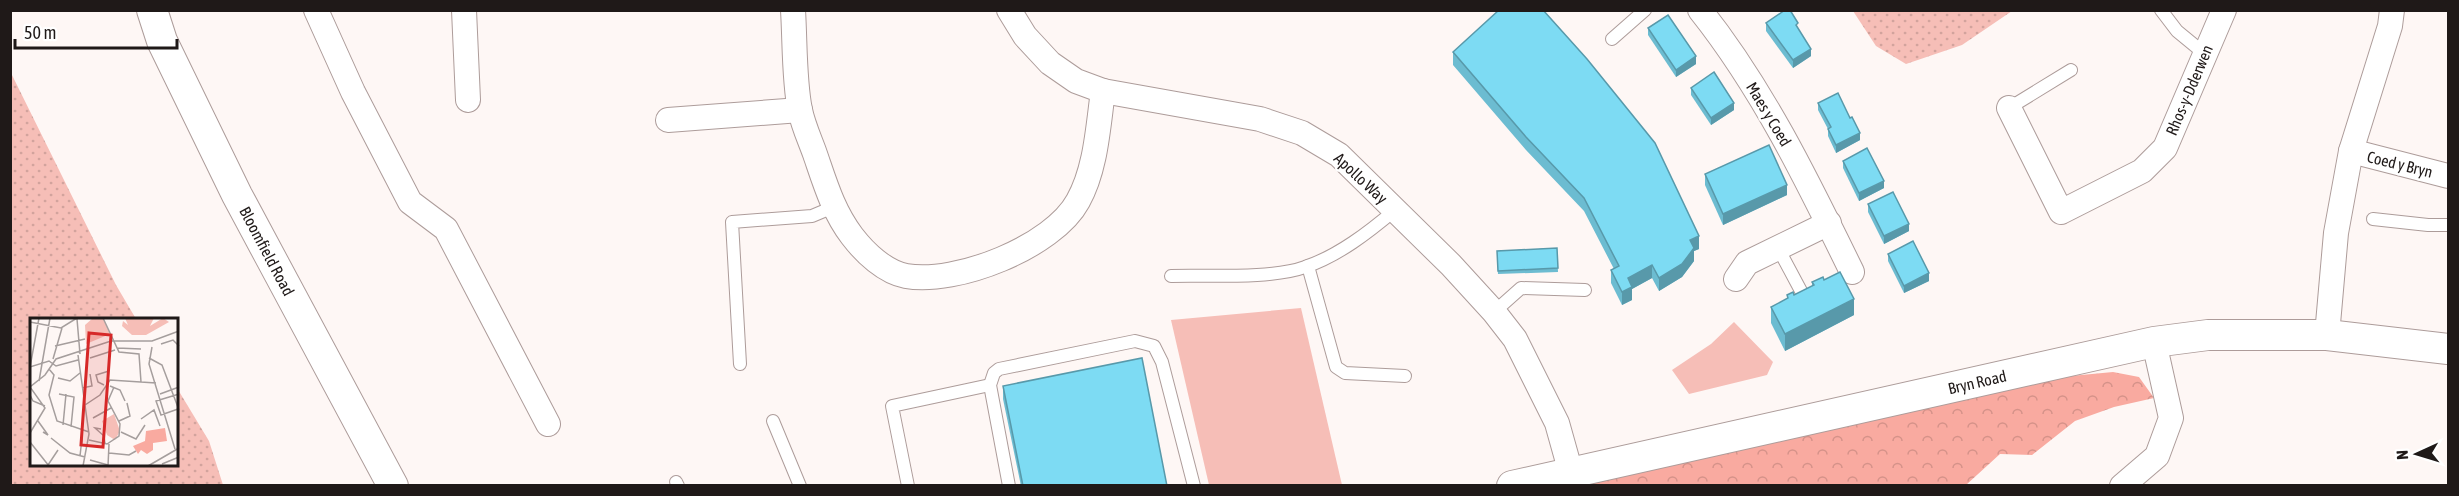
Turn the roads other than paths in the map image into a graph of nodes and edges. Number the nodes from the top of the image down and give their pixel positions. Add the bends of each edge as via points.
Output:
1 (152, 10) edge
2 (316, 10) edge
3 (464, 10) edge
4 (793, 10) edge
5 (1009, 10) edge
6 (1645, 10) edge
7 (1700, 10) edge
8 (2161, 10) edge
9 (2224, 10) edge
10 (2392, 10) edge
11 (1612, 39) dead end
12 (2205, 54) junction
13 (2072, 70) dead end
14 (1104, 91) junction
15 (468, 100) dead end
16 (2009, 108) joint
17 (800, 110) junction
18 (668, 120) dead end
19 (2351, 151) junction
20 (2448, 176) edge
21 (832, 204) junction
22 (1395, 210) junction
23 (2373, 219) dead end
24 (1829, 223) junction
25 (2448, 225) edge
26 (1778, 248) junction
27 (1308, 266) junction
28 (1852, 272) dead end
29 (1171, 276) dead end
30 (1736, 279) dead end
31 (1585, 290) dead end
32 (1801, 291) edge
33 (1494, 312) junction
34 (2326, 335) junction
35 (2154, 342) junction
36 (2448, 349) edge
37 (740, 364) dead end
38 (1405, 376) dead end
39 (990, 385) junction
40 (773, 421) dead end
41 (548, 424) dead end
42 (1571, 473) junction
43 (393, 486) edge
44 (800, 486) edge
45 (908, 486) edge
46 (1009, 486) edge
47 (1194, 486) edge
48 (1512, 486) edge
49 (2122, 486) edge

1 - 43 street, Bloomfield Road via 162,41 237,195
2 - 41 street via 353,93 410,202 446,229
3 - 15 street
4 - 17 street
5 - 14 street, Apollo Way via 1025,36 1050,63 1076,81
6 - 11 lane
7 - 24 street, Maes y Coed via 1749,80
8 - 12 lane via 2177,31
9 - 12 street, Rhos-y-Dderwen
10 - 19 street
12 - 16 street, Rhos-y-Dderwen via 2165,148 2142,171 2061,212
13 - 16 lane
14 - 21 street via 1089,172 1078,202 1040,240 1011,255 940,277 905,276 877,262 852,237
14 - 22 street, Apollo Way via 1260,119 1302,133 1340,155
17 - 18 street
17 - 21 street
19 - 20 street, Coed y Bryn
19 - 34 street via 2336,233
21 - 37 lane via 812,216 732,222
22 - 27 lane via 1369,232
22 - 33 street, Apollo Way
23 - 25 lane
24 - 26 street
24 - 28 street, Maes y Coed
26 - 30 street via 1747,263
26 - 32 lane
27 - 29 lane via 1276,273
27 - 38 lane via 1336,367 1345,373
31 - 33 lane via 1521,288
33 - 42 street, Apollo Way via 1515,339 1557,423
34 - 35 street, Bryn Road via 2208,335
34 - 36 street, Bryn Road
35 - 42 street, Bryn Road
35 - 49 street via 2172,418 2157,456
39 - 45 lane via 892,406
39 - 46 lane
39 - 47 lane via 999,369 1129,341 1154,346 1162,362
40 - 44 lane
42 - 48 street, Bryn Road

